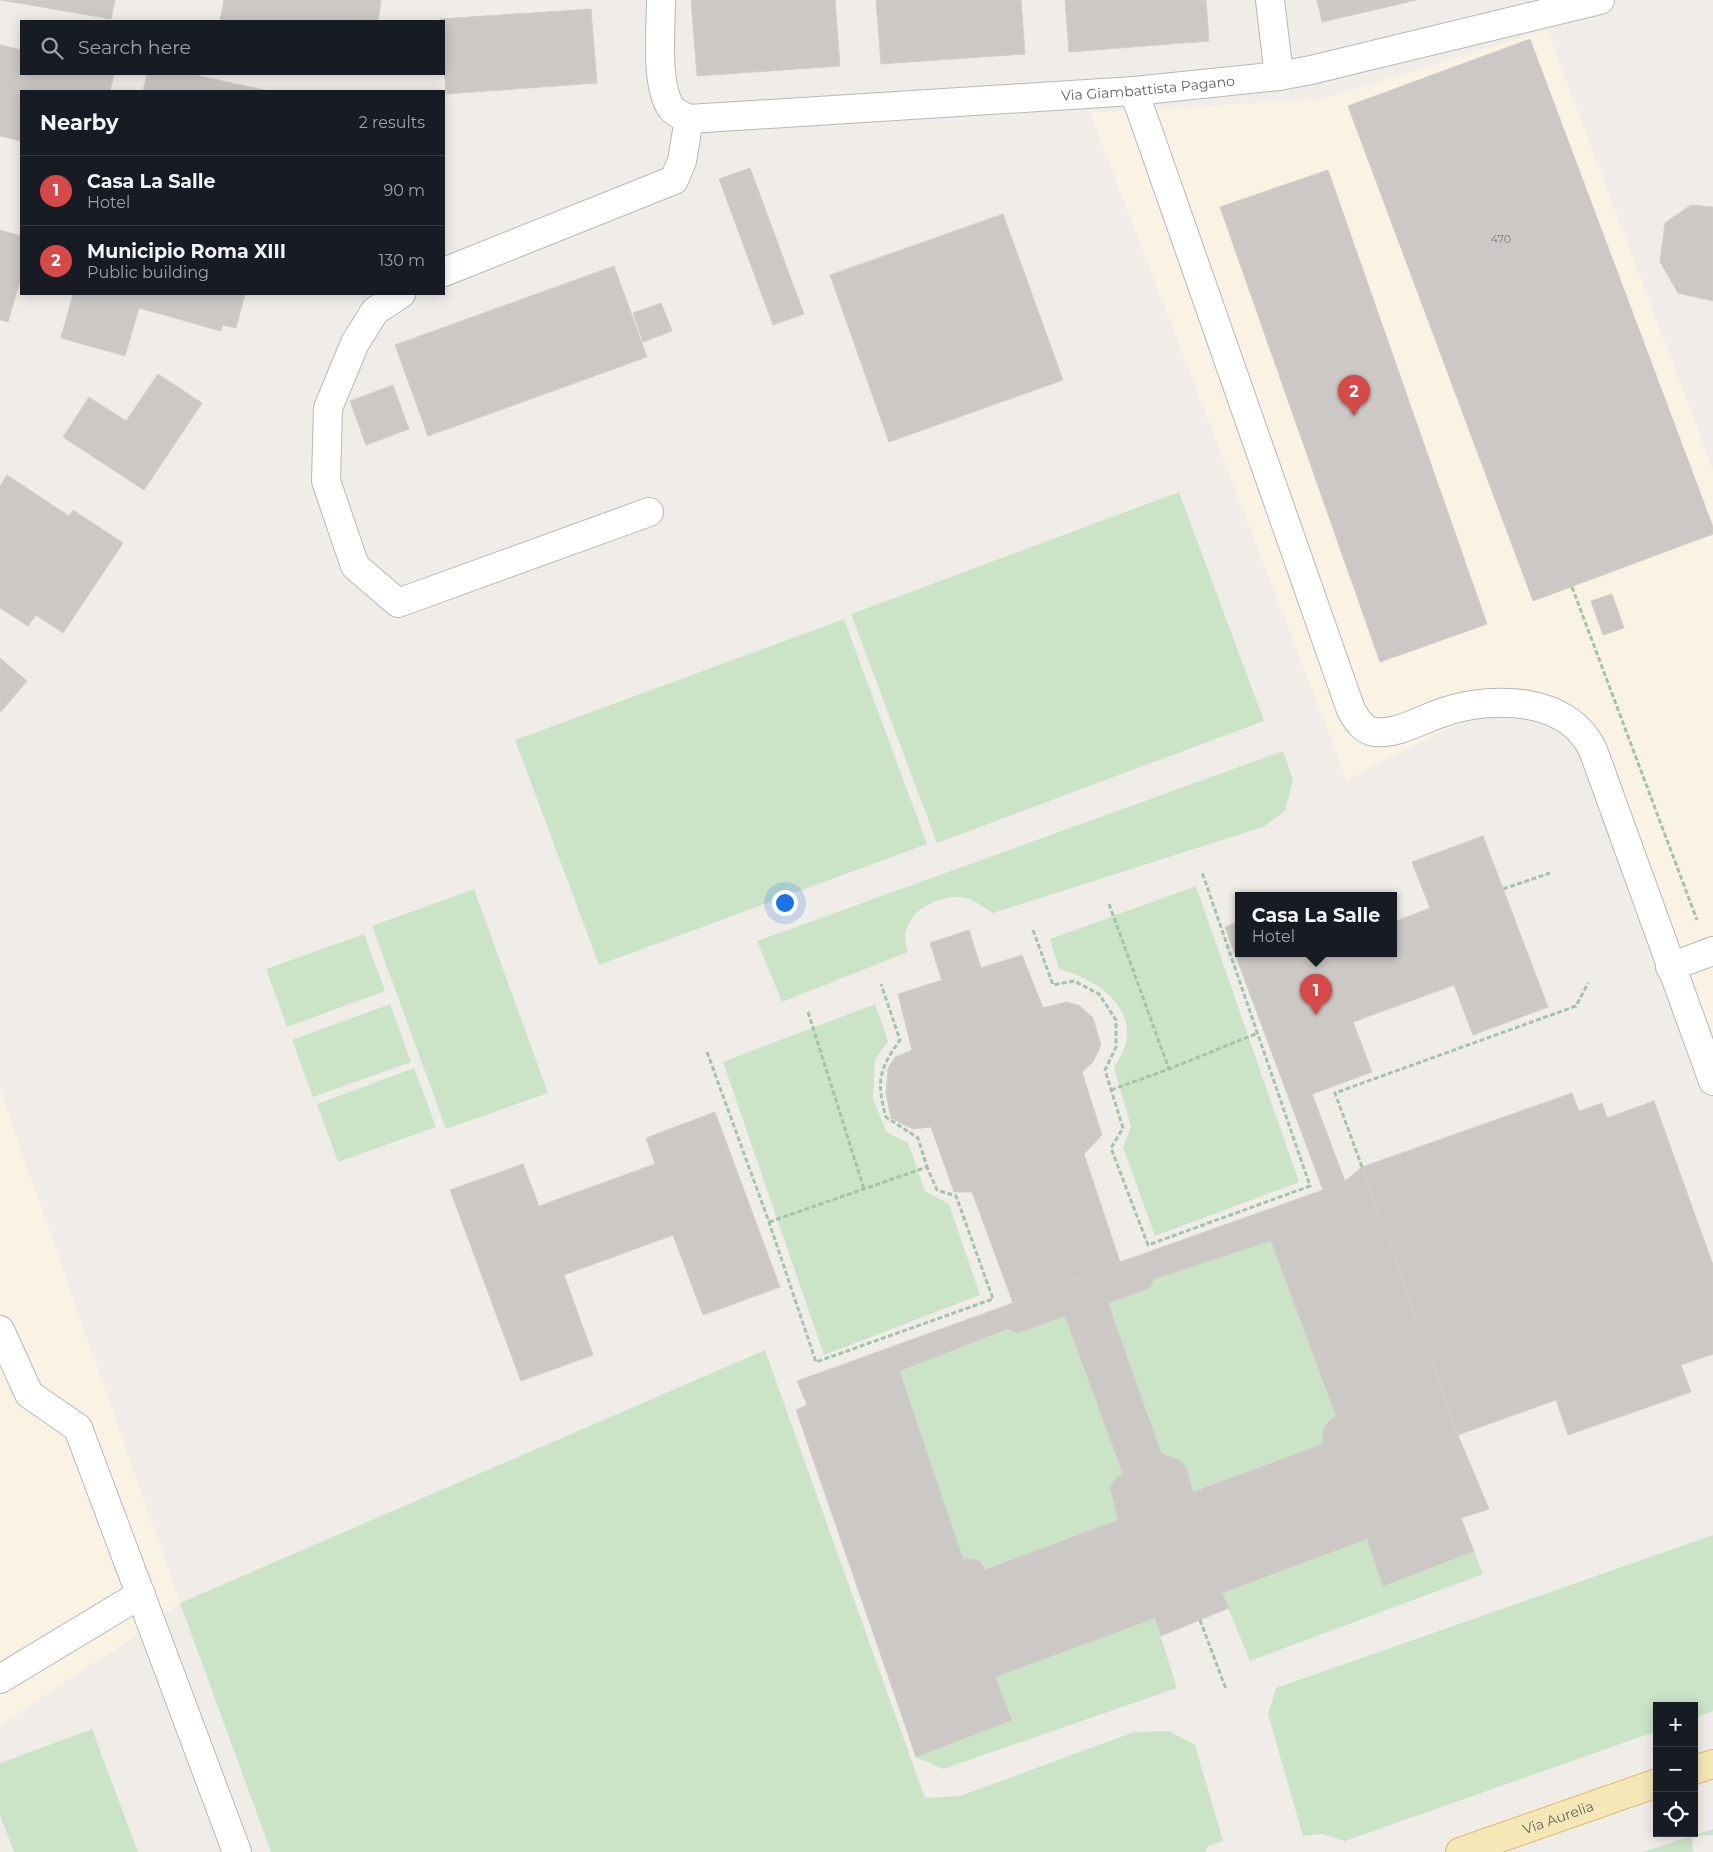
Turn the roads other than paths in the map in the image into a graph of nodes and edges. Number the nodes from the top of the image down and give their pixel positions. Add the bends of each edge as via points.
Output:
1 (661, 0) edge
2 (1270, 0) edge
3 (1600, 0) edge
4 (1279, 76) junction
5 (1134, 91) junction
6 (689, 119) junction
7 (445, 272) edge
8 (399, 295) edge
9 (649, 512) dead end
10 (1707, 939) edge
11 (1670, 967) junction
12 (1713, 1081) edge
13 (0, 1330) edge
14 (141, 1594) junction
15 (0, 1679) edge
16 (1713, 1764) edge
17 (1698, 1769) edge
18 (1653, 1784) edge
19 (238, 1852) edge
20 (1460, 1852) edge

1 - 6 street via 662,87 671,107
2 - 4 street
3 - 4 street, Via Giambattista Pagano
4 - 5 street, Via Giambattista Pagano
5 - 6 street, Via Giambattista Pagano
5 - 11 street via 1355,717 1367,730 1382,732 1464,706 1506,703 1539,708 1570,723 1593,750
6 - 7 street via 682,161 674,180
8 - 9 street via 375,311 355,343 328,408 326,481 354,566 398,603
10 - 11 street
11 - 12 street
13 - 14 street via 29,1394 78,1428
14 - 15 street
14 - 19 street
16 - 17 main road
18 - 20 main road, Via Aurelia

